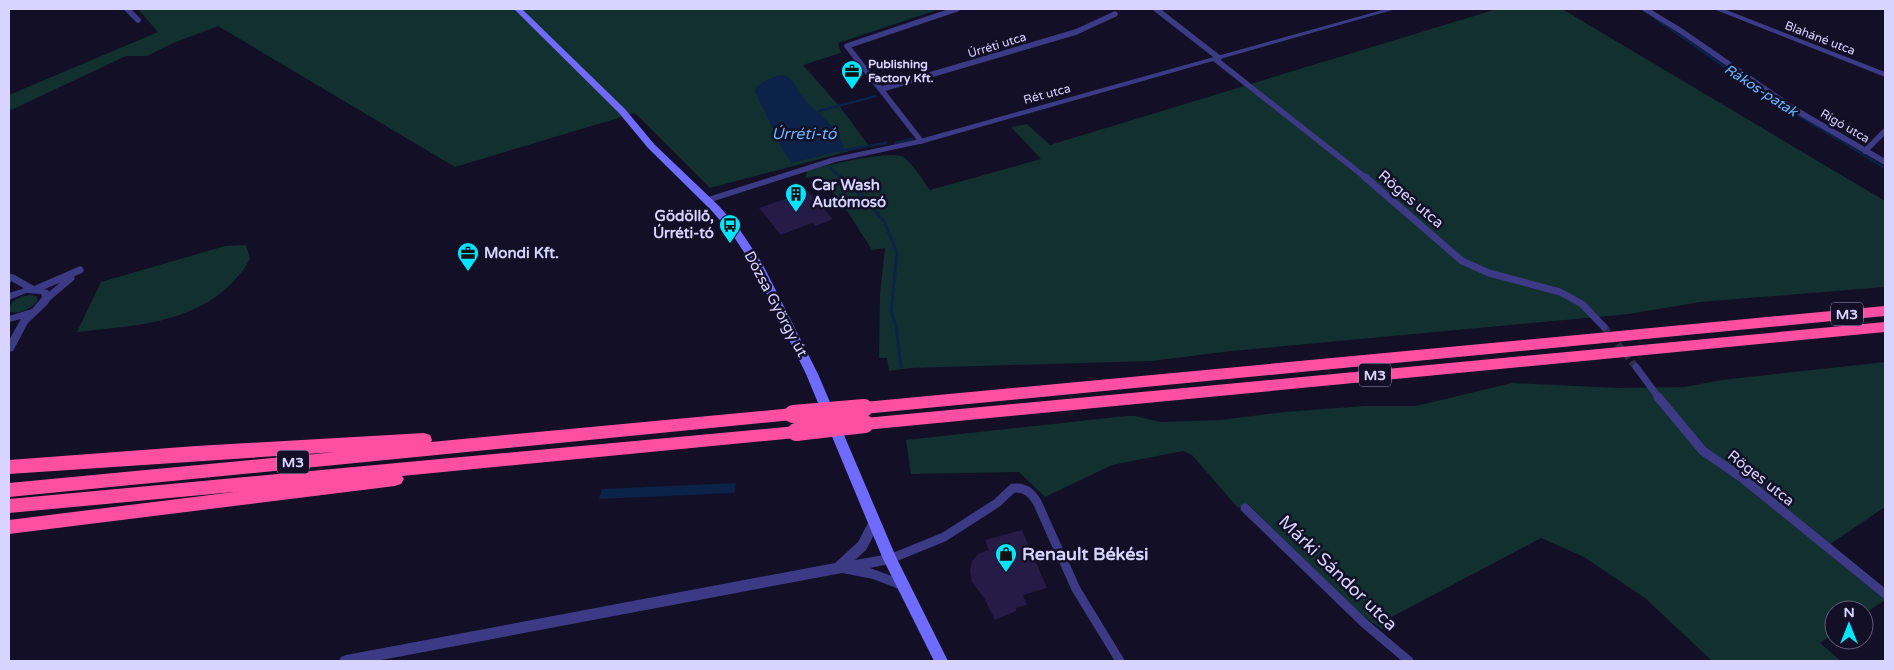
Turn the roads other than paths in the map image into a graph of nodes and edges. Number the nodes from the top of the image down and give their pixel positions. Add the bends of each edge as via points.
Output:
1 (128, 9) edge
2 (518, 9) edge
3 (957, 9) edge
4 (1156, 9) edge
5 (1393, 9) edge
6 (1645, 9) edge
7 (1718, 9) edge
8 (1115, 14) dead end
9 (138, 20) dead end
10 (1217, 58) junction
11 (1885, 75) edge
12 (882, 89) junction
13 (1885, 131) edge
14 (921, 141) junction
15 (1865, 150) junction
16 (1885, 162) edge
17 (708, 200) junction
18 (9, 279) edge
19 (34, 289) junction
20 (9, 298) edge
21 (46, 299) junction
22 (35, 311) junction
23 (1885, 311) edge
24 (9, 319) edge
25 (1604, 327) tunnel mouth
26 (1885, 327) edge
27 (9, 348) edge
28 (1636, 367) tunnel mouth
29 (578, 435) junction
30 (547, 454) junction
31 (9, 467) edge
32 (9, 490) edge
33 (9, 506) edge
34 (1245, 508) dead end
35 (874, 522) junction
36 (9, 527) edge
37 (890, 559) junction
38 (838, 567) junction
39 (904, 586) junction
40 (1885, 594) edge
41 (346, 661) edge
42 (941, 661) edge
43 (1120, 661) edge
44 (1409, 661) edge

1 - 9 street
2 - 17 main road, Dózsa György út
3 - 12 street via 847,46
4 - 10 street, Röges utca
5 - 10 street, Rét utca
6 - 15 street, Rigó utca via 1794,109
7 - 11 street, Blaháné utca
8 - 12 street, Úrréti utca via 1076,32
10 - 14 street, Rét utca
10 - 25 street, Röges utca via 1462,260 1483,272 1567,295 1587,308
12 - 14 street
13 - 15 street
14 - 17 street, Rét utca via 834,160
15 - 16 street, Rigó utca
17 - 35 main road, Dózsa György út via 736,232 758,266 812,374
18 - 19 street via 16,278 24,287
19 - 20 street
19 - 21 street via 45,292
19 - 21 street via 80,270
21 - 22 street
22 - 24 street
22 - 27 street
23 - 29 highway, M3, bridge
26 - 30 highway, M3, bridge
28 - 40 street, Röges utca via 1703,451 1741,477
29 - 31 highway via 465,436
29 - 32 highway, M3
30 - 33 highway, M3
30 - 36 highway via 477,469
34 - 44 street, Márki Sándor utca via 1342,602
35 - 37 main road, Dózsa György út
35 - 38 street via 862,546
37 - 38 street
37 - 39 main road, Dózsa György út
37 - 43 street via 944,537 998,503 1008,490 1026,488 1038,504 1076,589
38 - 39 street via 874,574
38 - 41 street
39 - 42 main road, Dózsa György út

